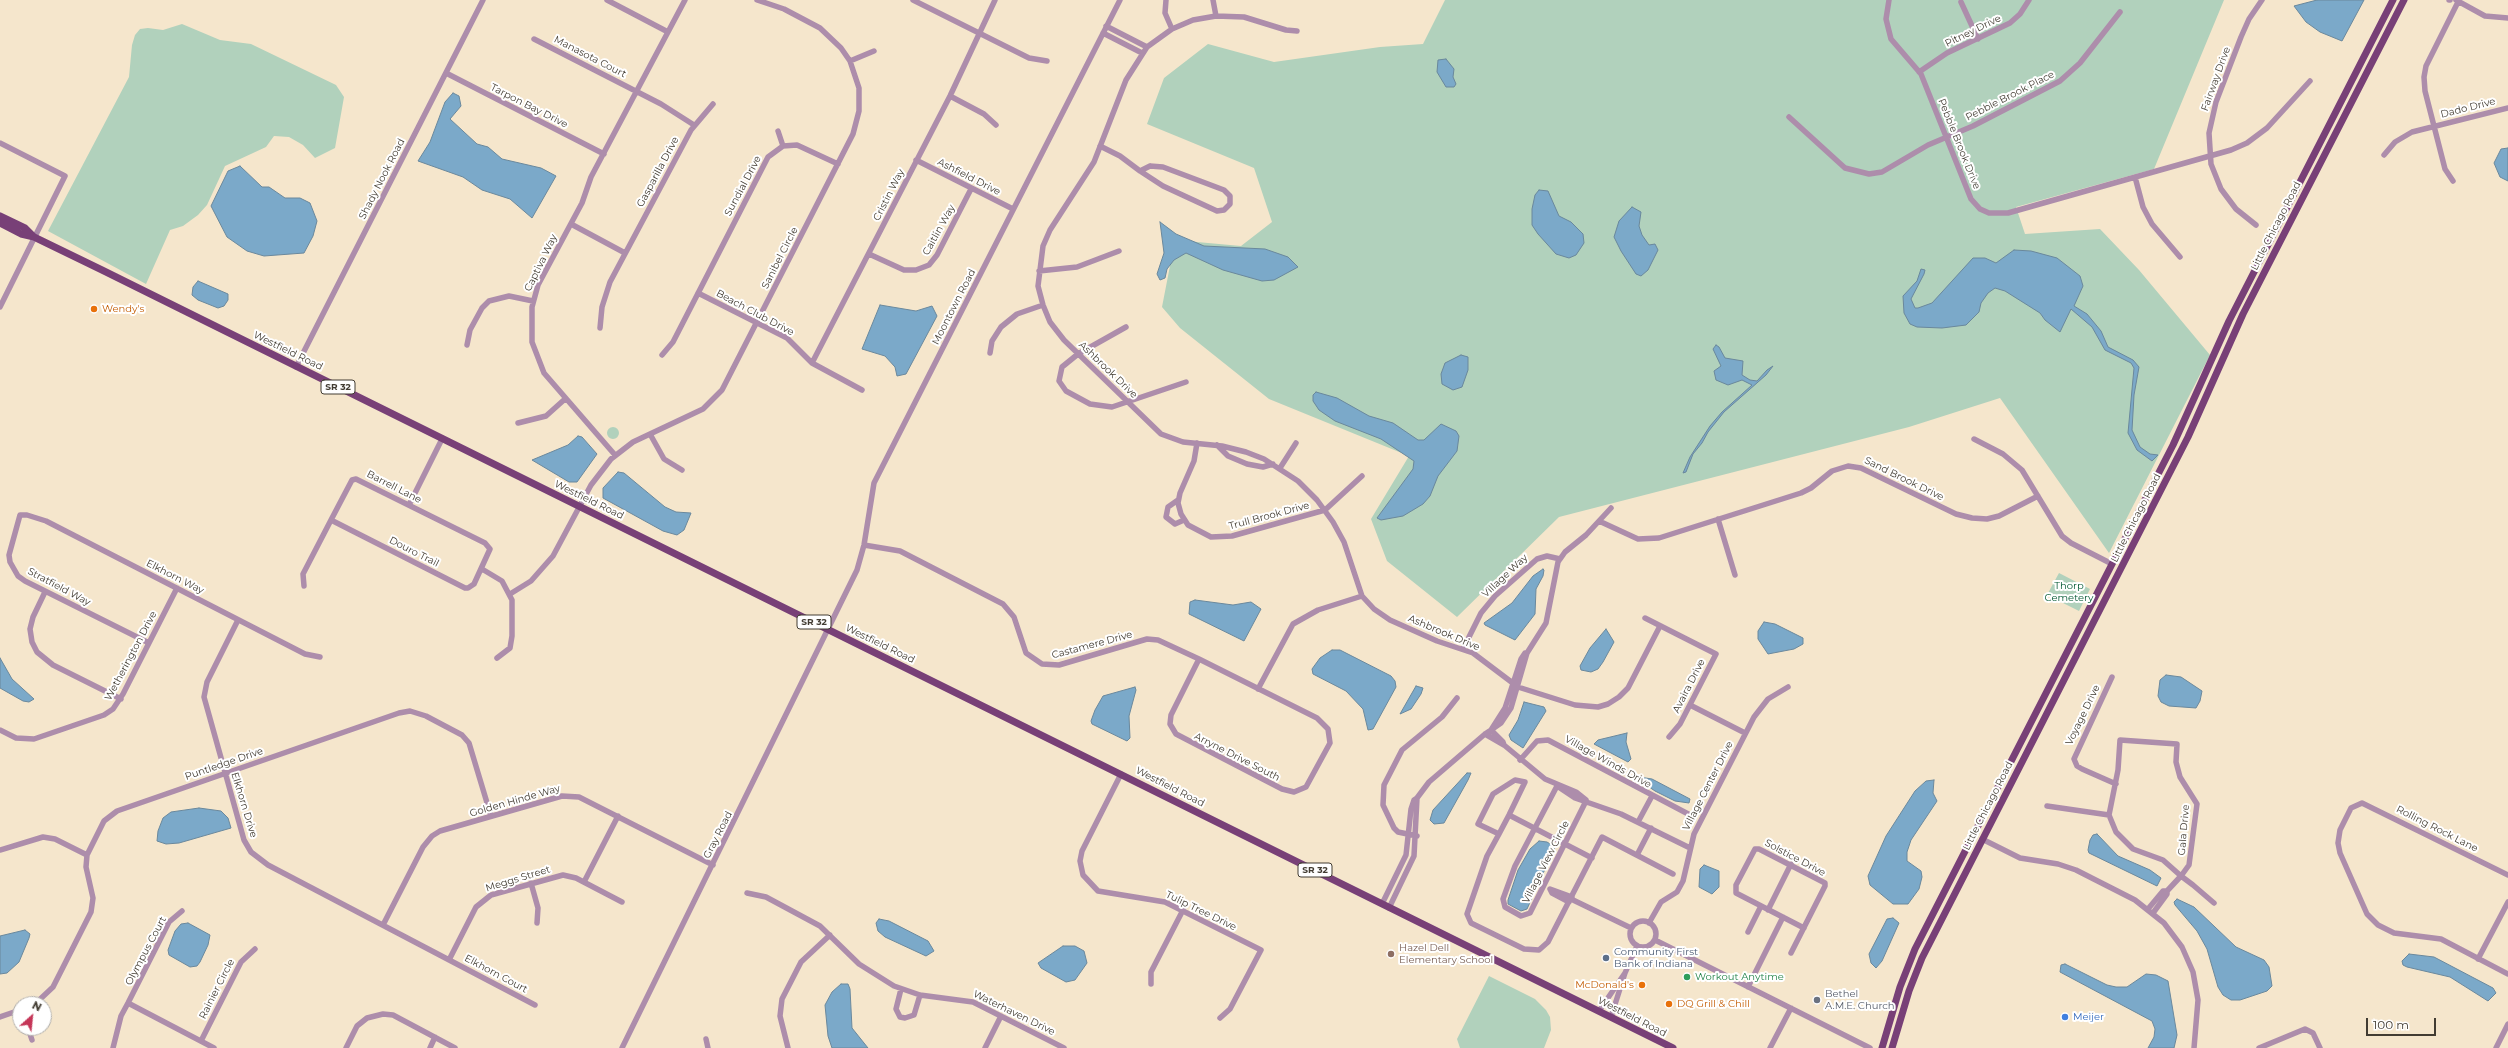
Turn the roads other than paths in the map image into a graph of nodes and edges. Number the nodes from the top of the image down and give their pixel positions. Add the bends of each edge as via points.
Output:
1 (483, 0) edge
2 (606, 0) edge
3 (685, 0) edge
4 (758, 0) edge
5 (996, 0) edge
6 (1120, 0) edge
7 (1166, 0) edge
8 (1213, 0) edge
9 (1889, 0) edge
10 (2028, 0) edge
11 (2262, 0) edge
12 (2393, 0) edge
13 (2404, 0) edge
14 (2458, 0) edge
15 (917, 1) edge
16 (1961, 2) dead end
17 (2120, 12) dead end
18 (1216, 16) junction
19 (2508, 18) edge
20 (1106, 26) junction
21 (1172, 28) junction
22 (1297, 31) dead end
23 (668, 32) junction
24 (1103, 33) junction
25 (981, 34) junction
26 (534, 39) dead end
27 (1978, 39) junction
28 (1147, 47) junction
29 (874, 51) dead end
30 (1142, 53) junction
31 (850, 61) junction
32 (1047, 61) dead end
33 (1919, 72) junction
34 (446, 73) junction
35 (2310, 81) dead end
36 (637, 91) junction
37 (950, 96) junction
38 (713, 104) dead end
39 (2508, 108) edge
40 (1789, 117) dead end
41 (694, 125) junction
42 (996, 125) dead end
43 (2433, 126) junction
44 (778, 131) dead end
45 (1947, 138) junction
46 (0, 143) edge
47 (783, 146) junction
48 (1100, 146) junction
49 (604, 154) junction
50 (2384, 155) dead end
51 (2210, 156) junction
52 (916, 160) junction
53 (838, 164) junction
54 (1140, 171) junction
55 (2135, 177) junction
56 (2453, 181) dead end
57 (971, 189) junction
58 (1014, 209) junction
59 (0, 216) edge
60 (0, 223) edge
61 (571, 224) junction
62 (2256, 225) dead end
63 (34, 237) junction
64 (1119, 251) dead end
65 (625, 253) junction
66 (869, 254) junction
67 (2180, 257) dead end
68 (1039, 271) junction
69 (698, 293) junction
70 (533, 301) junction
71 (1043, 305) junction
72 (0, 307) edge
73 (757, 323) junction
74 (1126, 327) dead end
75 (600, 328) dead end
76 (467, 345) dead end
77 (990, 353) dead end
78 (1078, 354) junction
79 (662, 355) dead end
80 (812, 363) junction
81 (296, 367) junction
82 (1186, 382) dead end
83 (862, 390) dead end
84 (565, 399) junction
85 (1129, 402) junction
86 (518, 423) dead end
87 (650, 434) junction
88 (442, 439) junction
89 (1974, 439) dead end
90 (1197, 443) junction
91 (1296, 443) dead end
92 (1216, 445) junction
93 (615, 455) junction
94 (1273, 464) junction
95 (1280, 468) junction
96 (682, 470) dead end
97 (1362, 476) dead end
98 (2038, 496) junction
99 (1178, 500) junction
100 (409, 505) junction
101 (580, 507) junction
102 (1611, 508) dead end
103 (1325, 510) junction
104 (20, 515) joint
105 (1718, 519) junction
106 (331, 520) junction
107 (1184, 520) junction
108 (1599, 521) junction
109 (864, 545) junction
110 (1560, 560) junction
111 (2112, 564) junction
112 (482, 569) junction
113 (1735, 575) dead end
114 (304, 586) dead end
115 (177, 588) junction
116 (45, 592) junction
117 (510, 594) junction
118 (1362, 596) junction
119 (1645, 618) dead end
120 (238, 620) junction
121 (1660, 626) junction
122 (827, 629) junction
123 (149, 643) junction
124 (1463, 649) junction
125 (320, 657) dead end
126 (497, 658) dead end
127 (1198, 659) junction
128 (2112, 677) dead end
129 (1515, 686) junction
130 (1788, 687) dead end
131 (1258, 689) junction
132 (1457, 698) dead end
133 (121, 699) junction
134 (1690, 705) junction
135 (0, 730) edge
136 (1491, 730) junction
137 (1746, 733) junction
138 (1485, 734) junction
139 (1669, 737) dead end
140 (1504, 745) junction
141 (1520, 760) junction
142 (225, 773) junction
143 (1121, 774) junction
144 (2116, 784) junction
145 (1557, 786) junction
146 (1299, 791) joint
147 (1652, 796) junction
148 (1417, 798) junction
149 (1586, 800) junction
150 (2047, 806) dead end
151 (1509, 815) junction
152 (2109, 815) junction
153 (491, 816) junction
154 (618, 816) junction
155 (1692, 816) dead end
156 (1638, 822) junction
157 (1651, 828) junction
158 (1536, 829) junction
159 (1498, 834) junction
160 (1408, 835) junction
161 (1416, 836) junction
162 (1982, 839) junction
163 (1564, 844) junction
164 (1690, 848) junction
165 (0, 850) edge
166 (87, 855) junction
167 (1637, 856) junction
168 (1592, 858) junction
169 (1791, 864) junction
170 (714, 865) junction
171 (1673, 874) dead end
172 (2508, 875) edge
173 (2181, 876) junction
174 (584, 882) junction
175 (531, 883) junction
176 (1543, 886) junction
177 (746, 893) dead end
178 (1571, 900) junction
179 (622, 902) dead end
180 (2508, 902) edge
181 (2214, 903) dead end
182 (1386, 906) junction
183 (1761, 906) junction
184 (1183, 910) junction
185 (1768, 910) junction
186 (182, 911) dead end
187 (2151, 911) junction
188 (1783, 917) junction
189 (537, 923) dead end
190 (1649, 923) junction
191 (382, 924) junction
192 (1631, 928) junction
193 (1804, 928) junction
194 (1748, 932) dead end
195 (830, 935) junction
196 (1655, 940) junction
197 (1638, 946) junction
198 (255, 950) dead end
199 (1791, 953) dead end
200 (2478, 958) junction
201 (448, 960) junction
202 (1625, 973) junction
203 (2508, 974) edge
204 (1151, 984) dead end
205 (1748, 987) junction
206 (901, 989) junction
207 (920, 994) junction
208 (44, 996) edge
209 (128, 1003) junction
210 (535, 1005) dead end
211 (1791, 1008) junction
212 (1599, 1011) junction
213 (12, 1012) edge
214 (0, 1016) edge
215 (1001, 1016) junction
216 (1610, 1017) junction
217 (1220, 1018) dead end
218 (2508, 1024) edge
219 (31, 1036) edge
220 (435, 1038) junction
221 (706, 1039) dead end
222 (32, 1040) dead end
223 (201, 1041) junction
224 (113, 1048) edge
225 (214, 1048) edge
226 (346, 1048) edge
227 (430, 1048) edge
228 (455, 1048) edge
229 (622, 1048) edge
230 (708, 1048) edge
231 (787, 1048) edge
232 (985, 1048) edge
233 (1064, 1048) edge
234 (1673, 1048) edge
235 (1770, 1048) edge
236 (1870, 1048) edge
237 (1882, 1048) edge
238 (1892, 1048) edge
239 (2194, 1048) edge
240 (2259, 1048) edge
241 (2320, 1048) edge
242 (2496, 1048) edge

1 - 34 street, Shady Nook Road
2 - 23 street
3 - 23 street, Captiva Way
4 - 31 street, Sanibel Circle via 820,28 833,38
5 - 25 street, Cristin Way
6 - 20 street, Moontown Road
7 - 21 street via 1166,13
8 - 18 street
9 - 33 street, Pebble Brook Drive via 1886,19 1891,39
10 - 27 street, Pitney Drive via 2020,14 2010,23
11 - 51 street, Fairway Drive via 2244,28 2216,102 2209,133
12 - 111 main road, Little Chicago Road via 2229,321 2182,428
13 - 162 main road, Little Chicago Road via 2246,307 2188,437
14 - 19 street via 2485,16
14 - 43 street via 2425,71 2425,91
15 - 25 street
16 - 27 street
17 - 45 street, Pebble Brook Place via 2080,63 2060,81
18 - 21 street, Ashbrook Drive via 1193,20
18 - 22 street, Ashbrook Drive via 1244,17
20 - 24 street, Moontown Road
20 - 28 street
21 - 28 street, Ashbrook Drive
23 - 36 street, Captiva Way
24 - 30 street
24 - 58 street, Moontown Road
25 - 32 street via 1033,60
25 - 37 street, Cristin Way
26 - 36 street, Manasota Court
27 - 33 street, Pitney Drive via 1948,53
28 - 30 street, Ashbrook Drive
29 - 31 street
30 - 48 street, Ashbrook Drive via 1126,80
31 - 53 street, Sanibel Circle via 859,88 859,111 853,134
33 - 45 street, Pebble Brook Drive
34 - 49 street, Tarpon Bay Drive
34 - 81 street, Shady Nook Road
35 - 51 street, Pebble Brook Drive via 2260,134 2239,146
36 - 41 street
36 - 49 street, Captiva Way
37 - 42 street via 984,114
37 - 52 street, Cristin Way
38 - 41 street, Gasparilla Drive
39 - 43 street, Dado Drive
40 - 45 street, Pebble Brook Place via 1839,164 1858,173 1882,172 1928,145
41 - 65 street, Gasparilla Drive
43 - 50 street, Dado Drive via 2406,134
43 - 56 street via 2445,169
44 - 47 street
45 - 55 street, Pebble Brook Drive via 1971,199 1980,209 1989,213 2008,213
46 - 63 street via 65,176
47 - 53 street via 803,146
47 - 69 street, Sundial Drive via 772,152 764,162
48 - 54 street via 1120,156
48 - 68 street, Ashbrook Drive via 1094,162 1050,230 1043,246
49 - 61 street, Captiva Way
51 - 55 street, Pebble Brook Drive
51 - 62 street, Fairway Drive via 2216,178 2226,197
52 - 57 street, Ashfield Drive
52 - 66 street, Cristin Way
53 - 73 street, Sanibel Circle
54 - 54 street via 1162,186 1217,211 1224,210 1230,204 1228,192 1164,167 1150,166
55 - 67 street via 2143,207 2152,224
57 - 58 street, Ashfield Drive
57 - 66 street, Caitlin Way via 937,255 929,265 916,270 904,270
58 - 109 street, Moontown Road via 874,483
59 - 63 main road, Westfield Road / SR 32 via 25,228
60 - 63 main road, Westfield Road / SR 32 via 21,234
61 - 65 street
61 - 70 street, Captiva Way via 538,285
63 - 72 street
63 - 81 main road, Westfield Road / SR 32
64 - 68 street via 1077,267
65 - 75 street, Gasparilla Drive via 608,288 602,307
66 - 80 street, Cristin Way
68 - 71 street, Ashbrook Drive via 1038,286
69 - 73 street, Beach Club Drive
69 - 79 street, Sundial Drive via 673,342
70 - 76 street via 509,296 489,301 472,325
70 - 84 street, Captiva Way via 531,330 535,352 544,373
71 - 77 street via 1017,314 1001,327 992,341
71 - 78 street, Ashbrook Drive via 1055,330
73 - 80 street, Beach Club Drive via 792,341
73 - 87 street, Sanibel Circle via 726,384 716,396 703,409
74 - 78 street
78 - 85 street, Ashbrook Drive
78 - 85 street via 1060,371 1060,381 1066,391 1083,402 1100,407 1112,407
80 - 83 street, Beach Club Drive
81 - 88 main road, Westfield Road / SR 32
82 - 85 street
84 - 86 street via 546,416
84 - 93 street, Captiva Way
85 - 90 street, Ashbrook Drive via 1162,434 1176,440
87 - 93 street, Sanibel Circle
87 - 96 street via 664,460
88 - 100 street
88 - 101 main road, Westfield Road / SR 32
89 - 98 street via 2017,464
90 - 92 street, Ashbrook Drive
90 - 99 street via 1194,461
91 - 95 street
92 - 94 street, Ashbrook Drive via 1246,452
92 - 94 street via 1228,456 1247,464 1263,467
93 - 101 street, Sanibel Circle via 597,475
94 - 95 street, Ashbrook Drive
95 - 103 street, Ashbrook Drive via 1305,487
97 - 103 street
98 - 105 street, Sand Brook Drive via 1999,516 1987,519 1972,518 1956,514 1861,468 1848,466 1832,471 1807,491
98 - 111 street via 2062,536
99 - 107 street
99 - 107 street via 1168,507 1166,517 1174,524
100 - 106 street, Barrell Lane via 356,479 352,480
100 - 112 street, Barrell Lane via 488,544 489,552
101 - 117 street, Sanibel Circle via 553,556 531,581
101 - 122 main road, Westfield Road / SR 32
102 - 108 street
103 - 107 street, Trull Brook Drive via 1223,538 1205,535
103 - 118 street, Ashbrook Drive via 1344,542
104 - 115 street, Elkhorn Way via 27,514 46,521
104 - 116 street, Stratfield Way via 10,546 10,562 25,581
105 - 108 street, Sand Brook Drive via 1646,540 1630,537
105 - 113 street
106 - 112 street, Douro Trail via 465,588 474,584
106 - 114 street, Barrell Lane via 303,574
108 - 110 street via 1565,552
109 - 122 street, Moontown Road via 857,570
109 - 127 street, Castamere Drive via 900,551 1003,604 1014,617 1026,653 1042,664 1059,665 1151,639
110 - 124 street, Village Way via 1547,556 1537,559 1495,596 1481,613
110 - 129 street via 1554,574 1546,623 1528,653 1521,659
111 - 237 main road, Little Chicago Road via 1915,949 1900,987
112 - 117 street via 502,581
115 - 120 street, Elkhorn Way
115 - 123 street, Wetherington Drive
116 - 123 street, Stratfield Way
116 - 133 street via 30,629 37,652 53,666
117 - 126 street via 510,648
118 - 124 street, Ashbrook Drive via 1374,610 1390,620 1437,641
118 - 131 street via 1318,610 1292,624
119 - 121 street
120 - 125 street, Elkhorn Way via 305,654
120 - 142 street, Elkhorn Drive via 204,691 204,703
121 - 129 street via 1628,688 1608,704 1598,707 1575,705
121 - 134 street, Avaira Drive via 1716,654
122 - 143 main road, Westfield Road / SR 32
122 - 170 street, Gray Road
123 - 133 street, Wetherington Drive
124 - 129 street, Ashbrook Drive via 1481,659
127 - 131 street, Castamere Drive
127 - 146 street, Arryne Drive South via 1174,707 1170,719 1172,729 1181,739 1282,789
128 - 144 street, Voyage Drive via 2075,754 2075,763 2082,769
129 - 136 street
130 - 137 street, Village Center Drive via 1763,704
131 - 146 street, Castamere Drive via 1317,718 1328,729 1330,742 1310,782
132 - 160 street via 1442,717 1402,750 1384,785 1383,805 1388,818 1398,832
133 - 135 street, Wetherington Drive via 104,715 37,738 21,739
134 - 137 street
134 - 139 street, Avaira Drive via 1680,724
136 - 138 street
136 - 140 street
137 - 164 street, Village Center Drive via 1694,834
138 - 140 street
138 - 148 street via 1429,782
140 - 141 street
141 - 145 street
141 - 147 street, Village Winds Drive via 1537,741 1548,740
142 - 153 street, Puntledge Drive via 410,711 462,734 469,743
142 - 166 street, Puntledge Drive via 112,814 104,821
142 - 191 street, Elkhorn Drive via 244,840 255,856
143 - 182 main road, Westfield Road / SR 32
143 - 184 street, Tulip Tree Drive via 1082,850 1080,861 1083,875 1098,891 1160,900
144 - 152 street
144 - 173 street, Gala Drive via 2120,740 2177,744 2176,762 2180,777 2197,804 2190,860
145 - 149 street via 1575,798
145 - 158 street, Village View Circle
147 - 155 street, Village Winds Drive
147 - 156 street
148 - 160 street via 1414,800
148 - 161 street
149 - 156 street
149 - 163 street, Village View Circle
150 - 152 street
151 - 158 street
151 - 159 street
151 - 159 street via 1525,782 1512,781 1497,791 1490,800 1478,824
152 - 173 street via 2116,832 2126,845 2157,857
153 - 154 street, Golden Hinde Way via 572,795
153 - 191 street, Golden Hinde Way via 440,832 427,841
154 - 170 street, Golden Hinde Way
154 - 174 street
156 - 157 street
157 - 164 street
157 - 167 street
158 - 163 street
158 - 176 street, Village View Circle via 1512,873 1502,899 1503,906 1526,916 1530,913
159 - 178 street via 1467,910 1468,918 1473,924 1521,948 1539,950 1551,938
160 - 161 street
160 - 182 street via 1403,862
161 - 182 street via 1414,856
162 - 187 street via 2020,858 2070,868
162 - 238 main road, Little Chicago Road via 1922,958
163 - 168 street
163 - 176 street, Village View Circle
164 - 190 street, Village Center Drive via 1687,871 1680,888 1661,902
165 - 166 street via 43,837 55,839
166 - 208 street, Puntledge Drive via 86,867 93,898 92,909 53,988
167 - 168 street via 1602,837
167 - 171 street
168 - 178 street
169 - 183 street, Solstice Drive via 1756,848 1753,850 1735,891
169 - 185 street
169 - 193 street, Solstice Drive via 1825,883
170 - 229 street, Gray Road
172 - 200 street, Rolling Rock Lane via 2368,805 2357,804 2352,808 2340,830 2338,843 2367,914 2378,925 2394,933 2441,939
173 - 181 street
173 - 187 street, Gala Drive via 2167,891 2163,891
174 - 175 street, Meggs Street via 563,875
174 - 179 street, Meggs Street
175 - 189 street via 538,908
175 - 201 street, Meggs Street via 491,894 482,900
176 - 178 street
177 - 195 street, Waterhaven Drive via 761,895 803,916
178 - 192 street
180 - 200 street
182 - 212 main road, Westfield Road / SR 32
183 - 185 street
183 - 194 street
184 - 204 street via 1151,972
184 - 217 street, Tulip Tree Drive via 1261,950 1230,1009
185 - 188 street
186 - 209 street, Olympus Court via 169,922
187 - 239 street via 2177,938 2193,972 2198,1000
188 - 193 street
188 - 205 street
190 - 192 street via 1639,922
190 - 196 street via 1655,929
191 - 201 street, Elkhorn Drive
192 - 197 street via 1630,939
193 - 199 street
195 - 206 street, Waterhaven Drive via 865,969
195 - 231 street via 801,962 782,999 780,1016
196 - 197 street via 1649,946
196 - 205 street
197 - 202 street
198 - 223 street, Rainier Circle via 241,962
200 - 203 street
201 - 210 street, Elkhorn Court
202 - 212 street
202 - 216 street
205 - 211 street
206 - 207 street, Waterhaven Drive
206 - 207 street via 896,1009 900,1016 905,1018 914,1015
207 - 215 street, Waterhaven Drive via 967,1000
209 - 223 street
209 - 224 street, Olympus Court via 121,1016
211 - 235 street
211 - 236 street
212 - 216 main road, Westfield Road / SR 32
213 - 214 street
215 - 232 street
215 - 233 street, Waterhaven Drive
216 - 234 main road, Westfield Road / SR 32
218 - 242 street
219 - 222 street
220 - 226 street via 393,1015 376,1014 357,1026
220 - 227 street
220 - 228 street
221 - 230 street
223 - 225 street
240 - 241 street via 2305,1029 2313,1033

